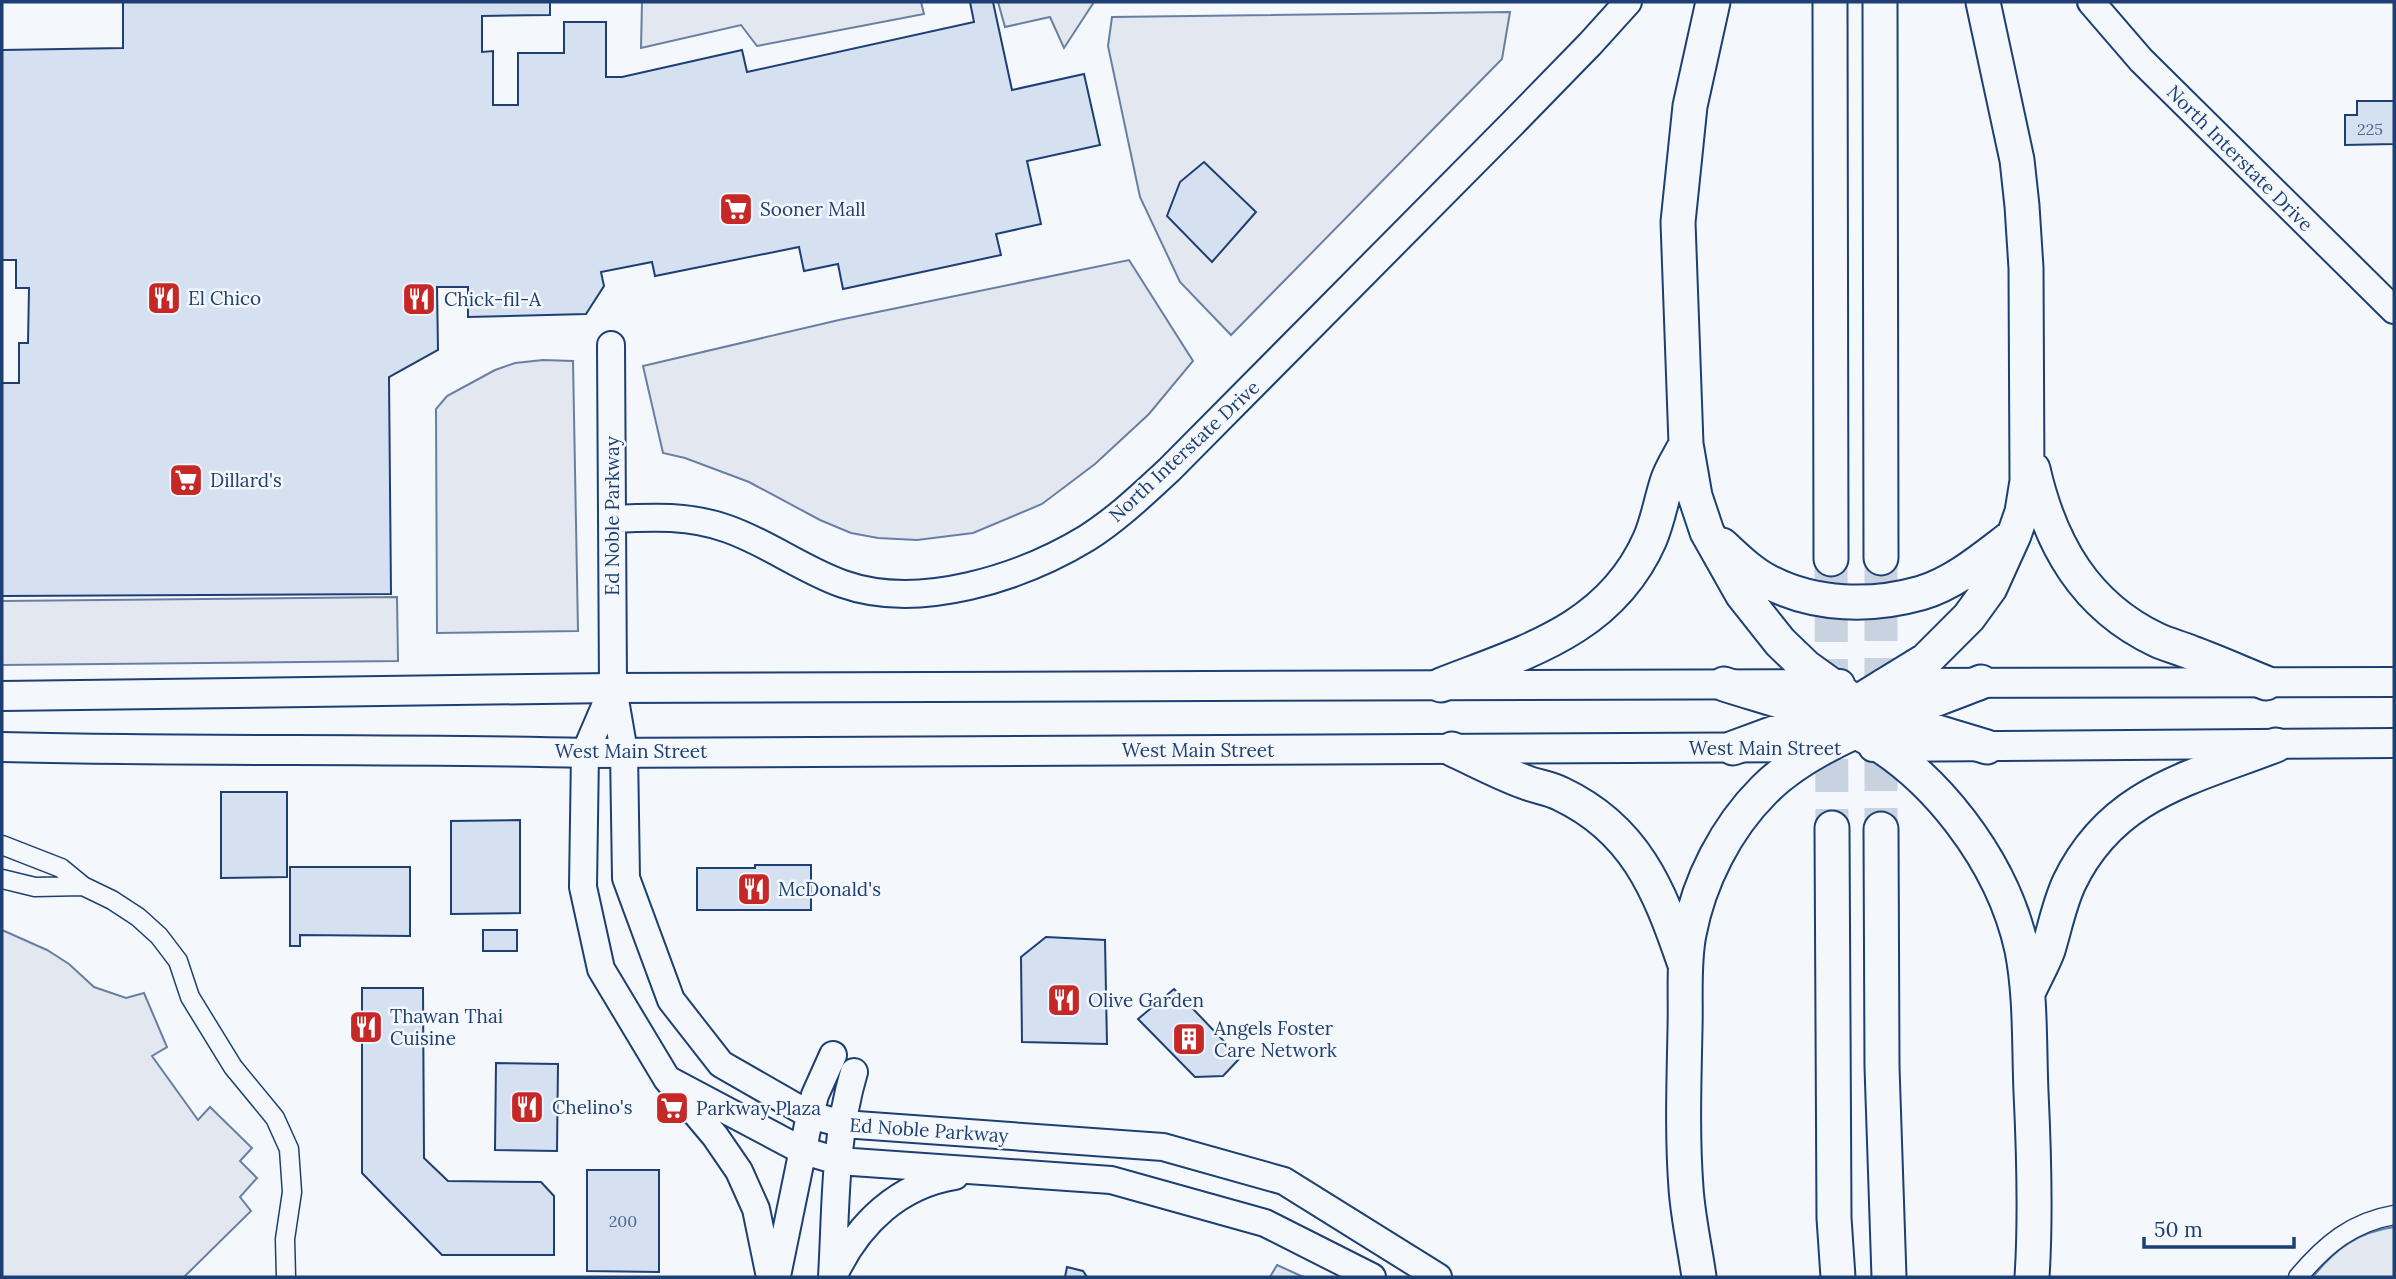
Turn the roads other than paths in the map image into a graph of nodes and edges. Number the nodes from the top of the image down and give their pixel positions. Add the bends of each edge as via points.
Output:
1 (1628, 2) edge
2 (1713, 2) edge
3 (1830, 2) edge
4 (1880, 2) edge
5 (1983, 2) edge
6 (2091, 2) edge
7 (2394, 310) edge
8 (611, 345) dead end
9 (1686, 444) junction
10 (2028, 447) junction
11 (612, 519) junction
12 (1707, 532) junction
13 (2014, 535) junction
14 (1881, 558) tunnel mouth
15 (1832, 559) tunnel mouth
16 (1981, 682) junction
17 (2394, 682) edge
18 (1888, 683) junction
19 (2266, 683) junction
20 (1724, 684) junction
21 (1829, 684) junction
22 (1440, 685) junction
23 (613, 688) junction
24 (2, 696) edge
25 (1821, 715) junction
26 (1871, 725) junction
27 (2394, 743) edge
28 (2276, 745) junction
29 (2, 747) edge
30 (1987, 747) joint
31 (1733, 748) junction
32 (1826, 748) junction
33 (1451, 749) junction
34 (585, 752) junction
35 (624, 752) junction
36 (1832, 828) tunnel mouth
37 (1881, 829) tunnel mouth
38 (2, 845) edge
39 (2, 879) edge
40 (83, 886) junction
41 (1686, 967) junction
42 (2028, 993) junction
43 (833, 1055) dead end
44 (855, 1072) dead end
45 (667, 1079) junction
46 (810, 1115) junction
47 (843, 1124) junction
48 (801, 1150) junction
49 (838, 1161) junction
50 (985, 1171) junction
51 (2394, 1215) edge
52 (286, 1277) edge
53 (770, 1277) edge
54 (776, 1277) edge
55 (832, 1277) edge
56 (1372, 1277) edge
57 (1438, 1277) edge
58 (1699, 1277) edge
59 (1838, 1277) edge
60 (1889, 1277) edge
61 (2032, 1277) edge
62 (2298, 1277) edge

1 - 11 main road, North Interstate Drive via 1169,470 1116,518 1059,553 1024,569 954,589 892,593 843,584 729,529 702,521
2 - 9 highway via 1689,106 1678,222
3 - 15 highway
4 - 14 highway
5 - 10 highway via 2019,172 2026,268
6 - 7 main road, North Interstate Drive via 2141,60
8 - 11 main road, Ed Noble Parkway
9 - 12 highway
9 - 22 highway via 1667,480 1644,550 1606,601 1578,626 1553,640
10 - 13 highway via 2027,481
10 - 19 highway via 2051,531 2076,574 2096,597 2157,640
11 - 23 main road, Ed Noble Parkway
12 - 13 highway via 1768,582 1844,603 1870,603 1923,592 1968,569
12 - 21 highway via 1759,616
13 - 18 highway via 1990,588 1969,617 1926,660
16 - 18 main road
16 - 19 main road
16 - 26 highway
17 - 19 main road
18 - 21 main road
18 - 26 highway
20 - 21 main road
20 - 22 main road
20 - 25 highway
21 - 26 highway
22 - 23 main road
23 - 24 main road
23 - 34 main road, Ed Noble Parkway
23 - 35 main road, Ed Noble Parkway
25 - 26 highway
25 - 31 highway
26 - 30 highway
26 - 32 highway
26 - 42 highway via 1933,789 1978,847 2012,915
27 - 28 main road
28 - 30 main road
28 - 42 highway via 2172,784 2128,809 2101,835 2070,881 2048,950
29 - 34 main road, West Main Street
31 - 32 main road, West Main Street
31 - 33 main road, West Main Street
32 - 41 highway via 1765,789 1719,851 1688,935
33 - 35 main road, West Main Street
33 - 41 highway via 1560,793 1616,834 1653,881
34 - 35 main road, West Main Street
34 - 45 main road, Ed Noble Parkway via 583,887 601,969
35 - 46 main road, Ed Noble Parkway via 626,878 671,1000 721,1064
36 - 59 highway
37 - 60 highway
38 - 40 street via 61,867
39 - 40 street via 35,887
40 - 52 street via 130,911 159,936 178,961 190,997 233,1067 284,1134 292,1192 285,1239
41 - 58 highway via 1686,1189
42 - 61 highway via 2034,1166
43 - 46 main road
44 - 47 main road
45 - 48 main road, Ed Noble Parkway
45 - 53 main road via 715,1136 749,1190
46 - 47 main road, Ed Noble Parkway
46 - 48 main road
47 - 49 main road
47 - 57 main road, Ed Noble Parkway via 1163,1146 1284,1181
48 - 49 main road, Ed Noble Parkway
48 - 54 main road
49 - 50 main road, Ed Noble Parkway
49 - 55 main road
50 - 55 main road via 936,1179 891,1202 869,1220
50 - 56 main road, Ed Noble Parkway via 1111,1180 1265,1223
51 - 62 street via 2351,1228 2330,1242

